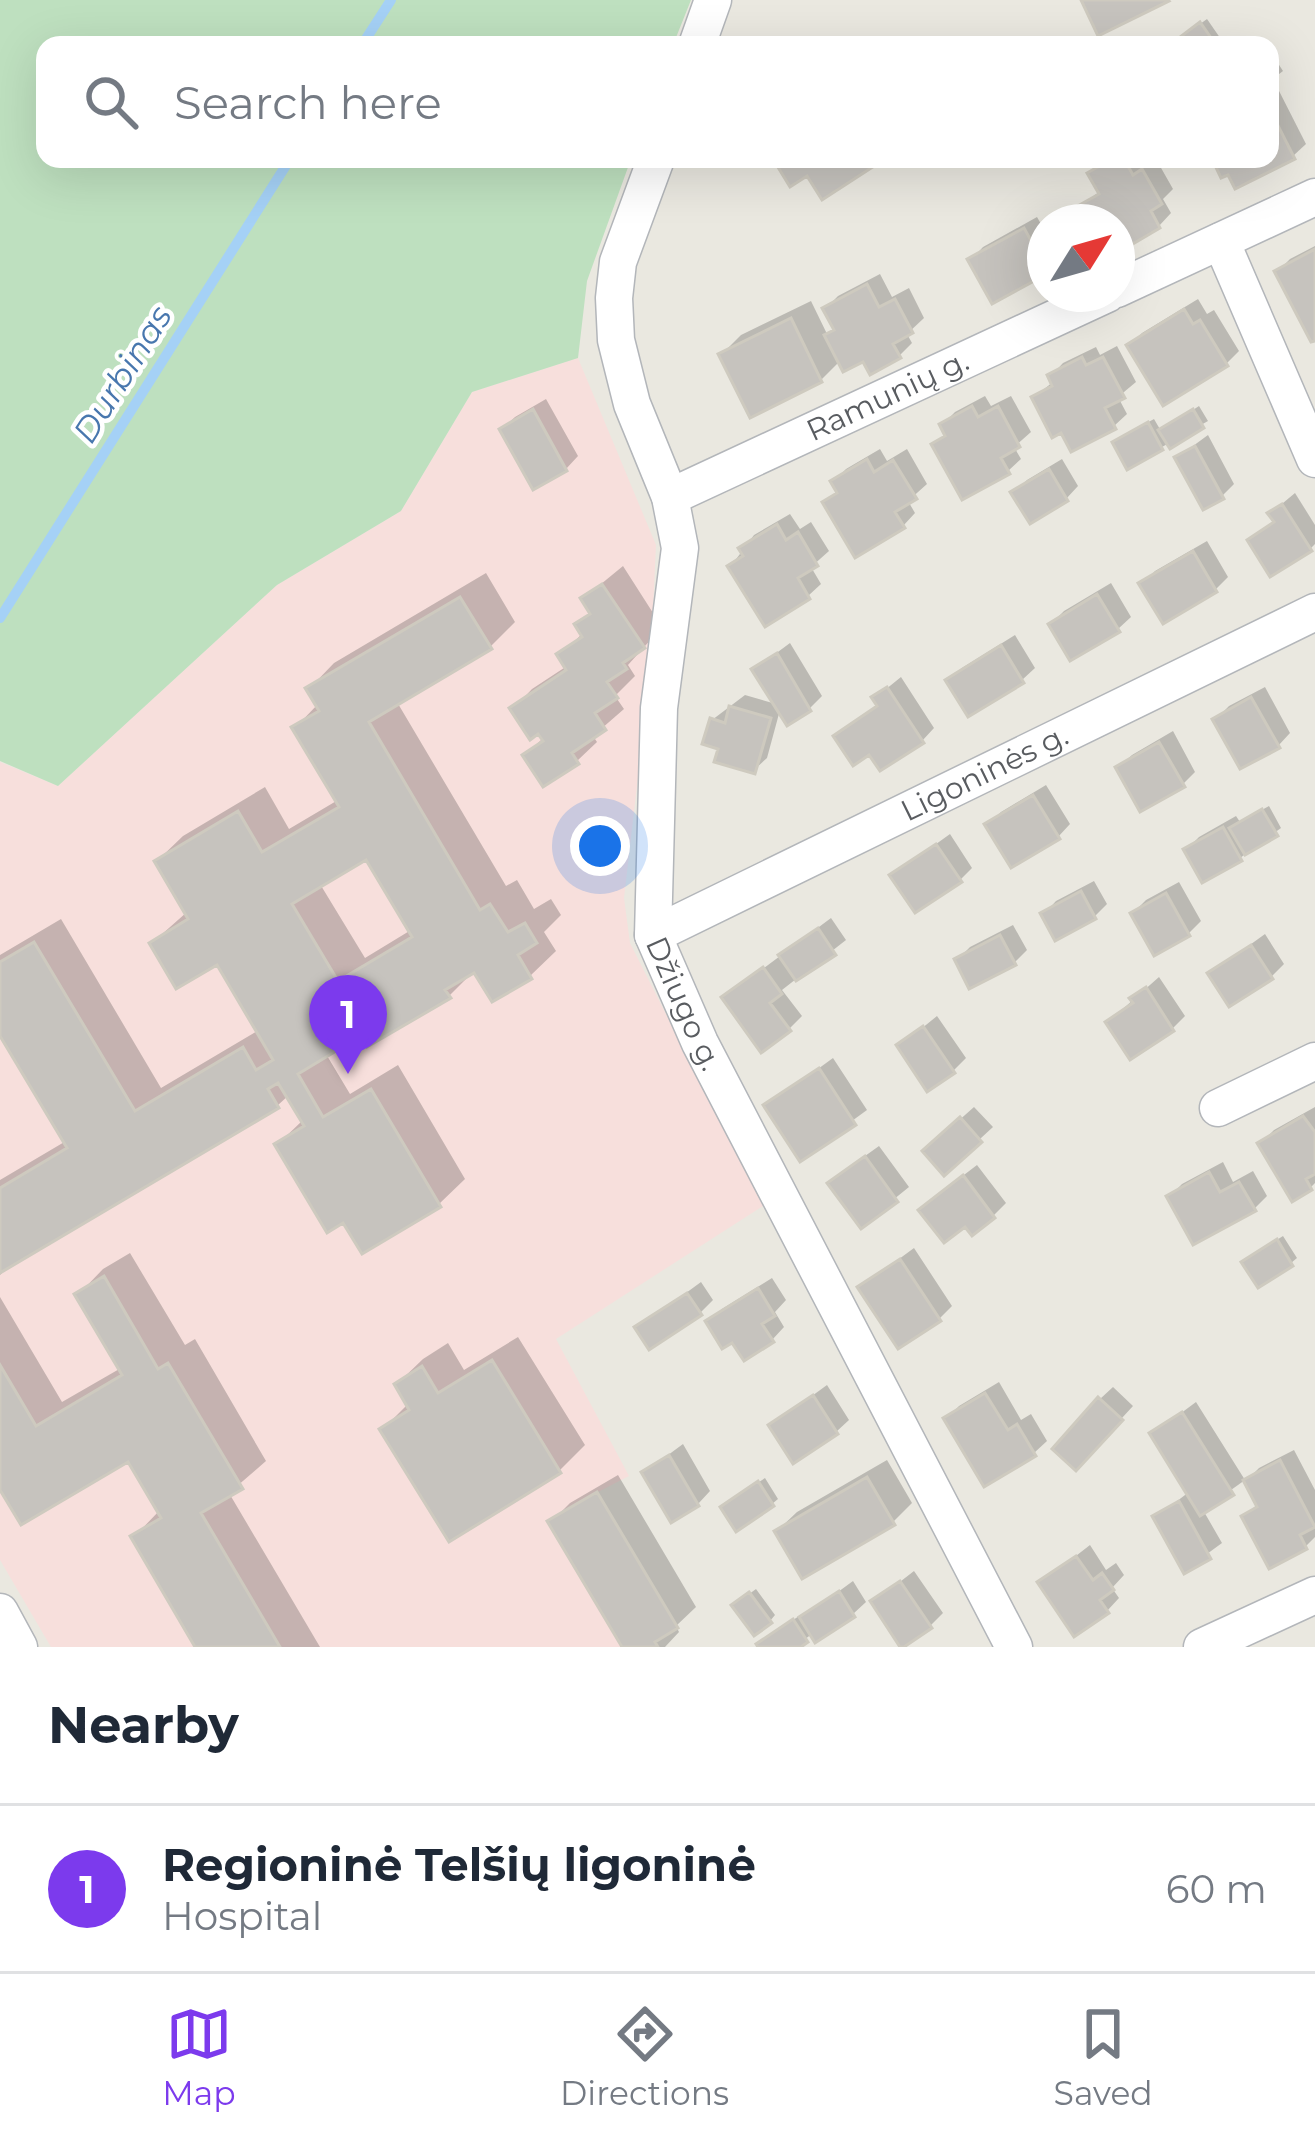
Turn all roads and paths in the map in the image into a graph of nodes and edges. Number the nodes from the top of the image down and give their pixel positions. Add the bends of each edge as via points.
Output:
1 (713, 0) edge
2 (700, 36) edge
3 (653, 168) edge
4 (1315, 197) edge
5 (1221, 241) junction
6 (1135, 282) edge
7 (1068, 312) edge
8 (1315, 459) edge
9 (670, 497) junction
10 (1315, 612) edge
11 (653, 935) junction
12 (1315, 1060) edge
13 (1218, 1108) dead end
14 (1315, 1595) edge
15 (0, 1612) edge
16 (19, 1647) edge
17 (1014, 1647) edge
18 (1202, 1647) edge

1 - 2 street
3 - 9 street, Džiugo g. via 618,262 616,340
4 - 5 street
5 - 6 street
5 - 8 street
7 - 9 street, Ramunių g.
9 - 11 street, Džiugo g. via 680,548 659,708
10 - 11 street, Ligoninės g.
11 - 17 street, Džiugo g. via 700,1043
12 - 13 street
14 - 18 street
15 - 16 street

